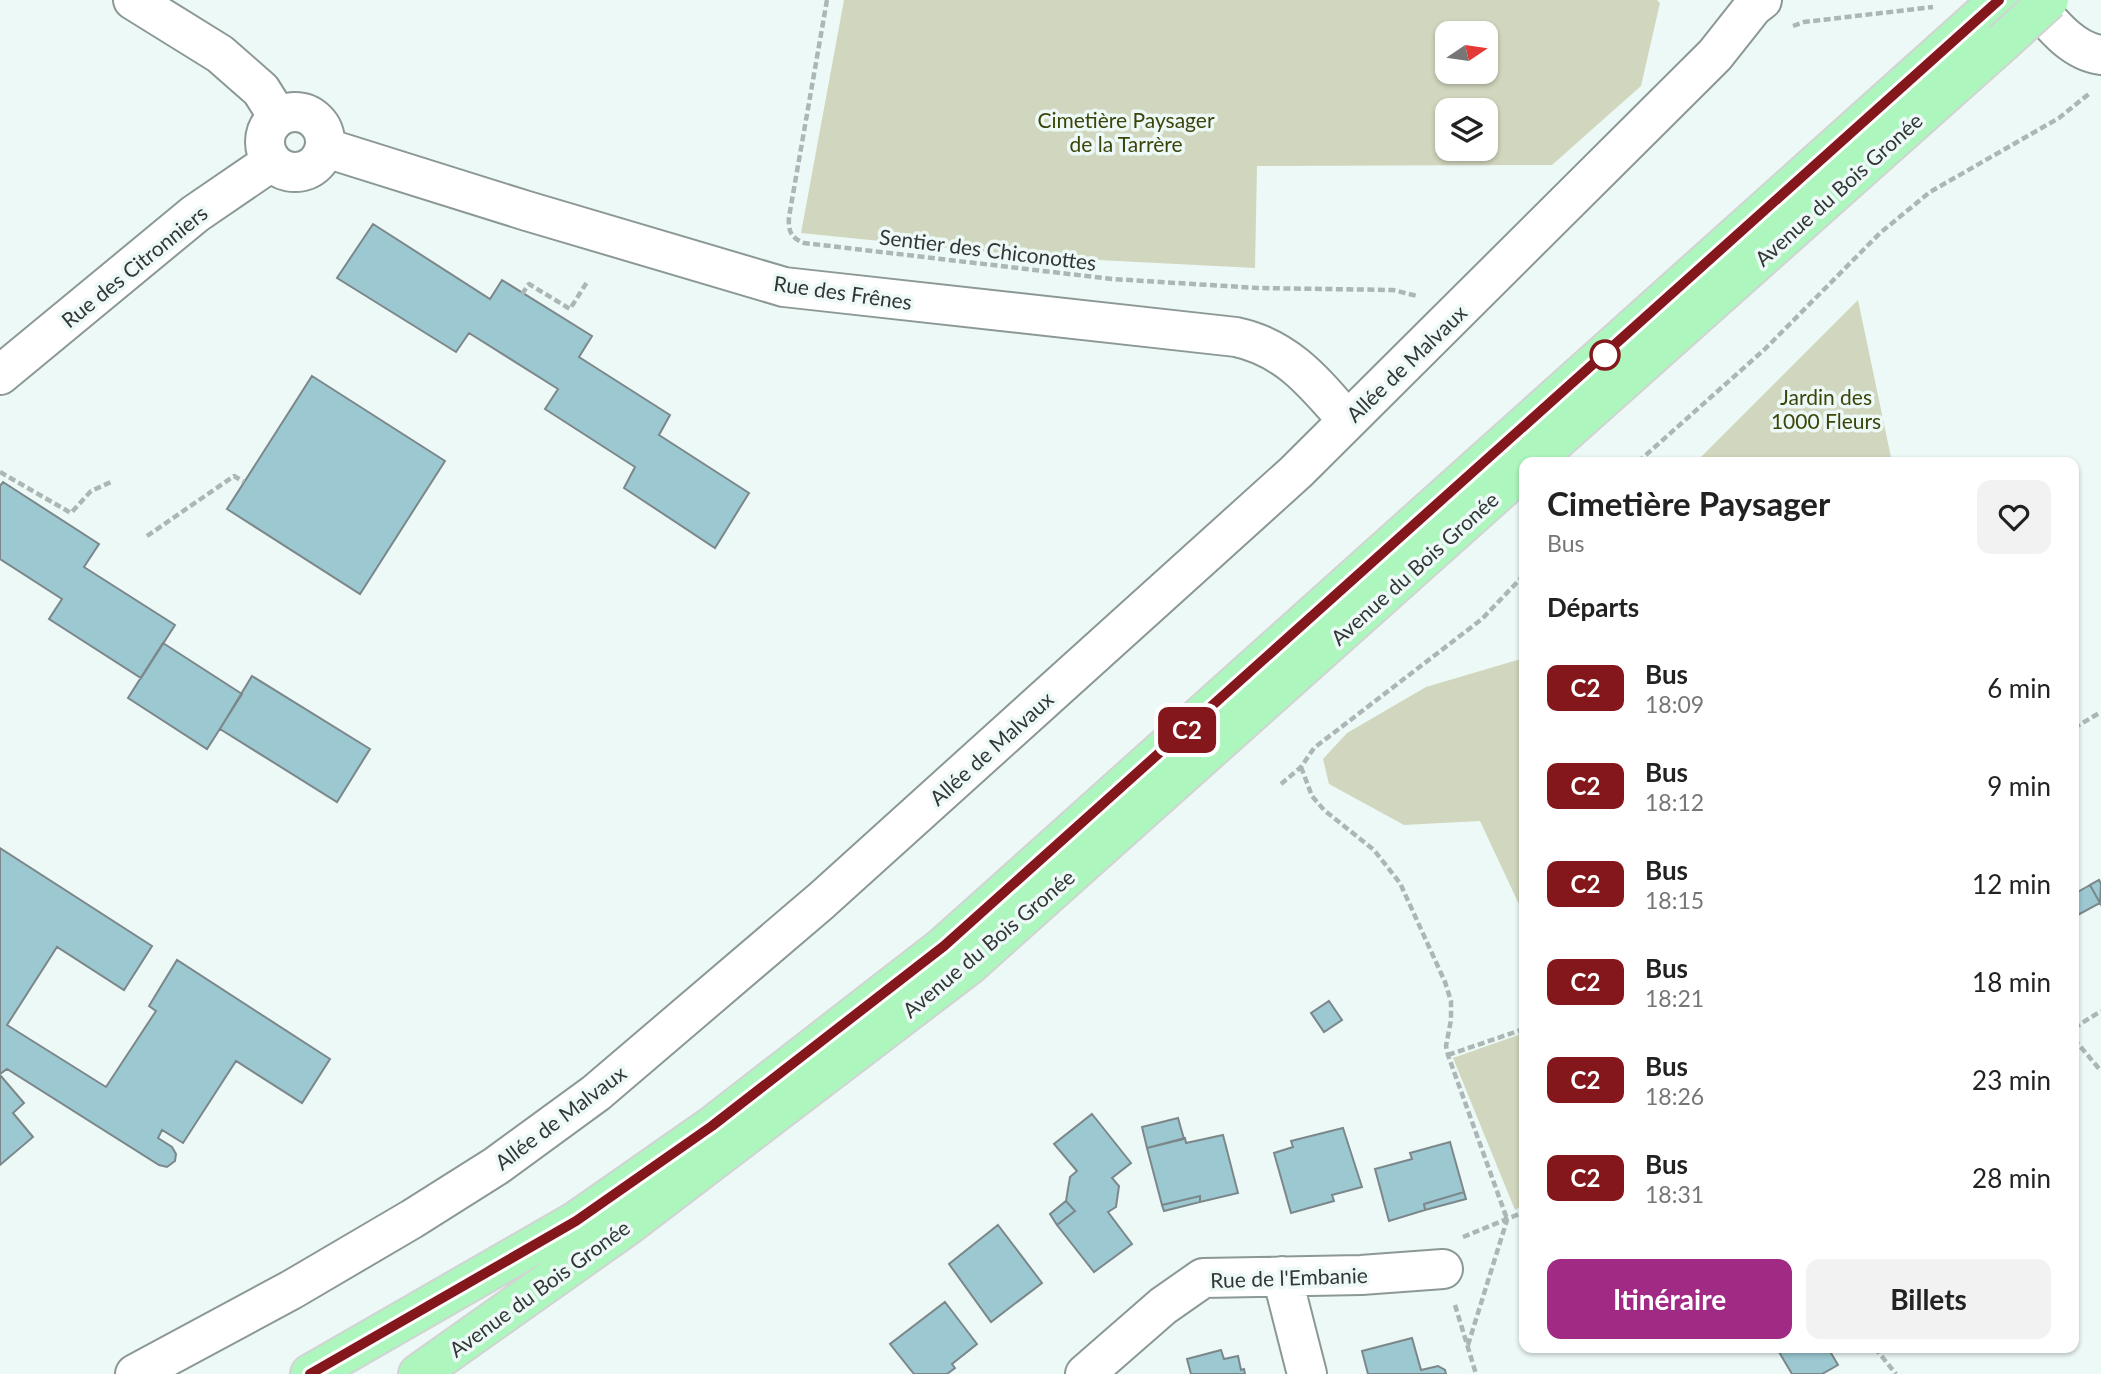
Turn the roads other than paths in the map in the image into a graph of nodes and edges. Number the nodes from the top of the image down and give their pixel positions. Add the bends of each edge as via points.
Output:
1 (133, 0) edge
2 (2031, 0) edge
3 (2049, 0) edge
4 (1748, 2) edge
5 (1994, 20) edge
6 (2099, 71) edge
7 (278, 117) junction
8 (326, 148) junction
9 (271, 162) junction
10 (0, 375) edge
11 (1347, 420) junction
12 (1537, 457) edge
13 (1519, 473) edge
14 (1443, 1269) dead end
15 (1282, 1276) junction
16 (135, 1374) edge
17 (310, 1374) edge
18 (418, 1374) edge
19 (1085, 1374) edge
20 (1307, 1374) edge

1 - 7 street via 220,54 261,90
2 - 6 street via 2057,30 2089,53
3 - 5 main road, Avenue du Bois Gronée, bridge
4 - 11 street, Allée de Malvaux via 1705,65
5 - 12 main road, Avenue du Bois Gronée
5 - 17 main road, Avenue du Bois Gronée via 944,946 712,1126 576,1221
7 - 8 street via 295,111 312,116 324,130
7 - 9 street via 267,130 264,146
8 - 9 street via 318,163 304,172 286,172
8 - 11 street, Rue des Frênes via 785,287 1258,342 1297,368
9 - 10 street, Rue des Citronniers via 195,214
11 - 16 street, Allée de Malvaux via 1296,472 821,901 596,1093 496,1166 412,1219
13 - 18 main road, Avenue du Bois Gronée via 968,966 626,1226
14 - 15 street, Rue de l'Embanie
15 - 19 street, Rue de l'Embanie via 1203,1278 1163,1306
15 - 20 street

